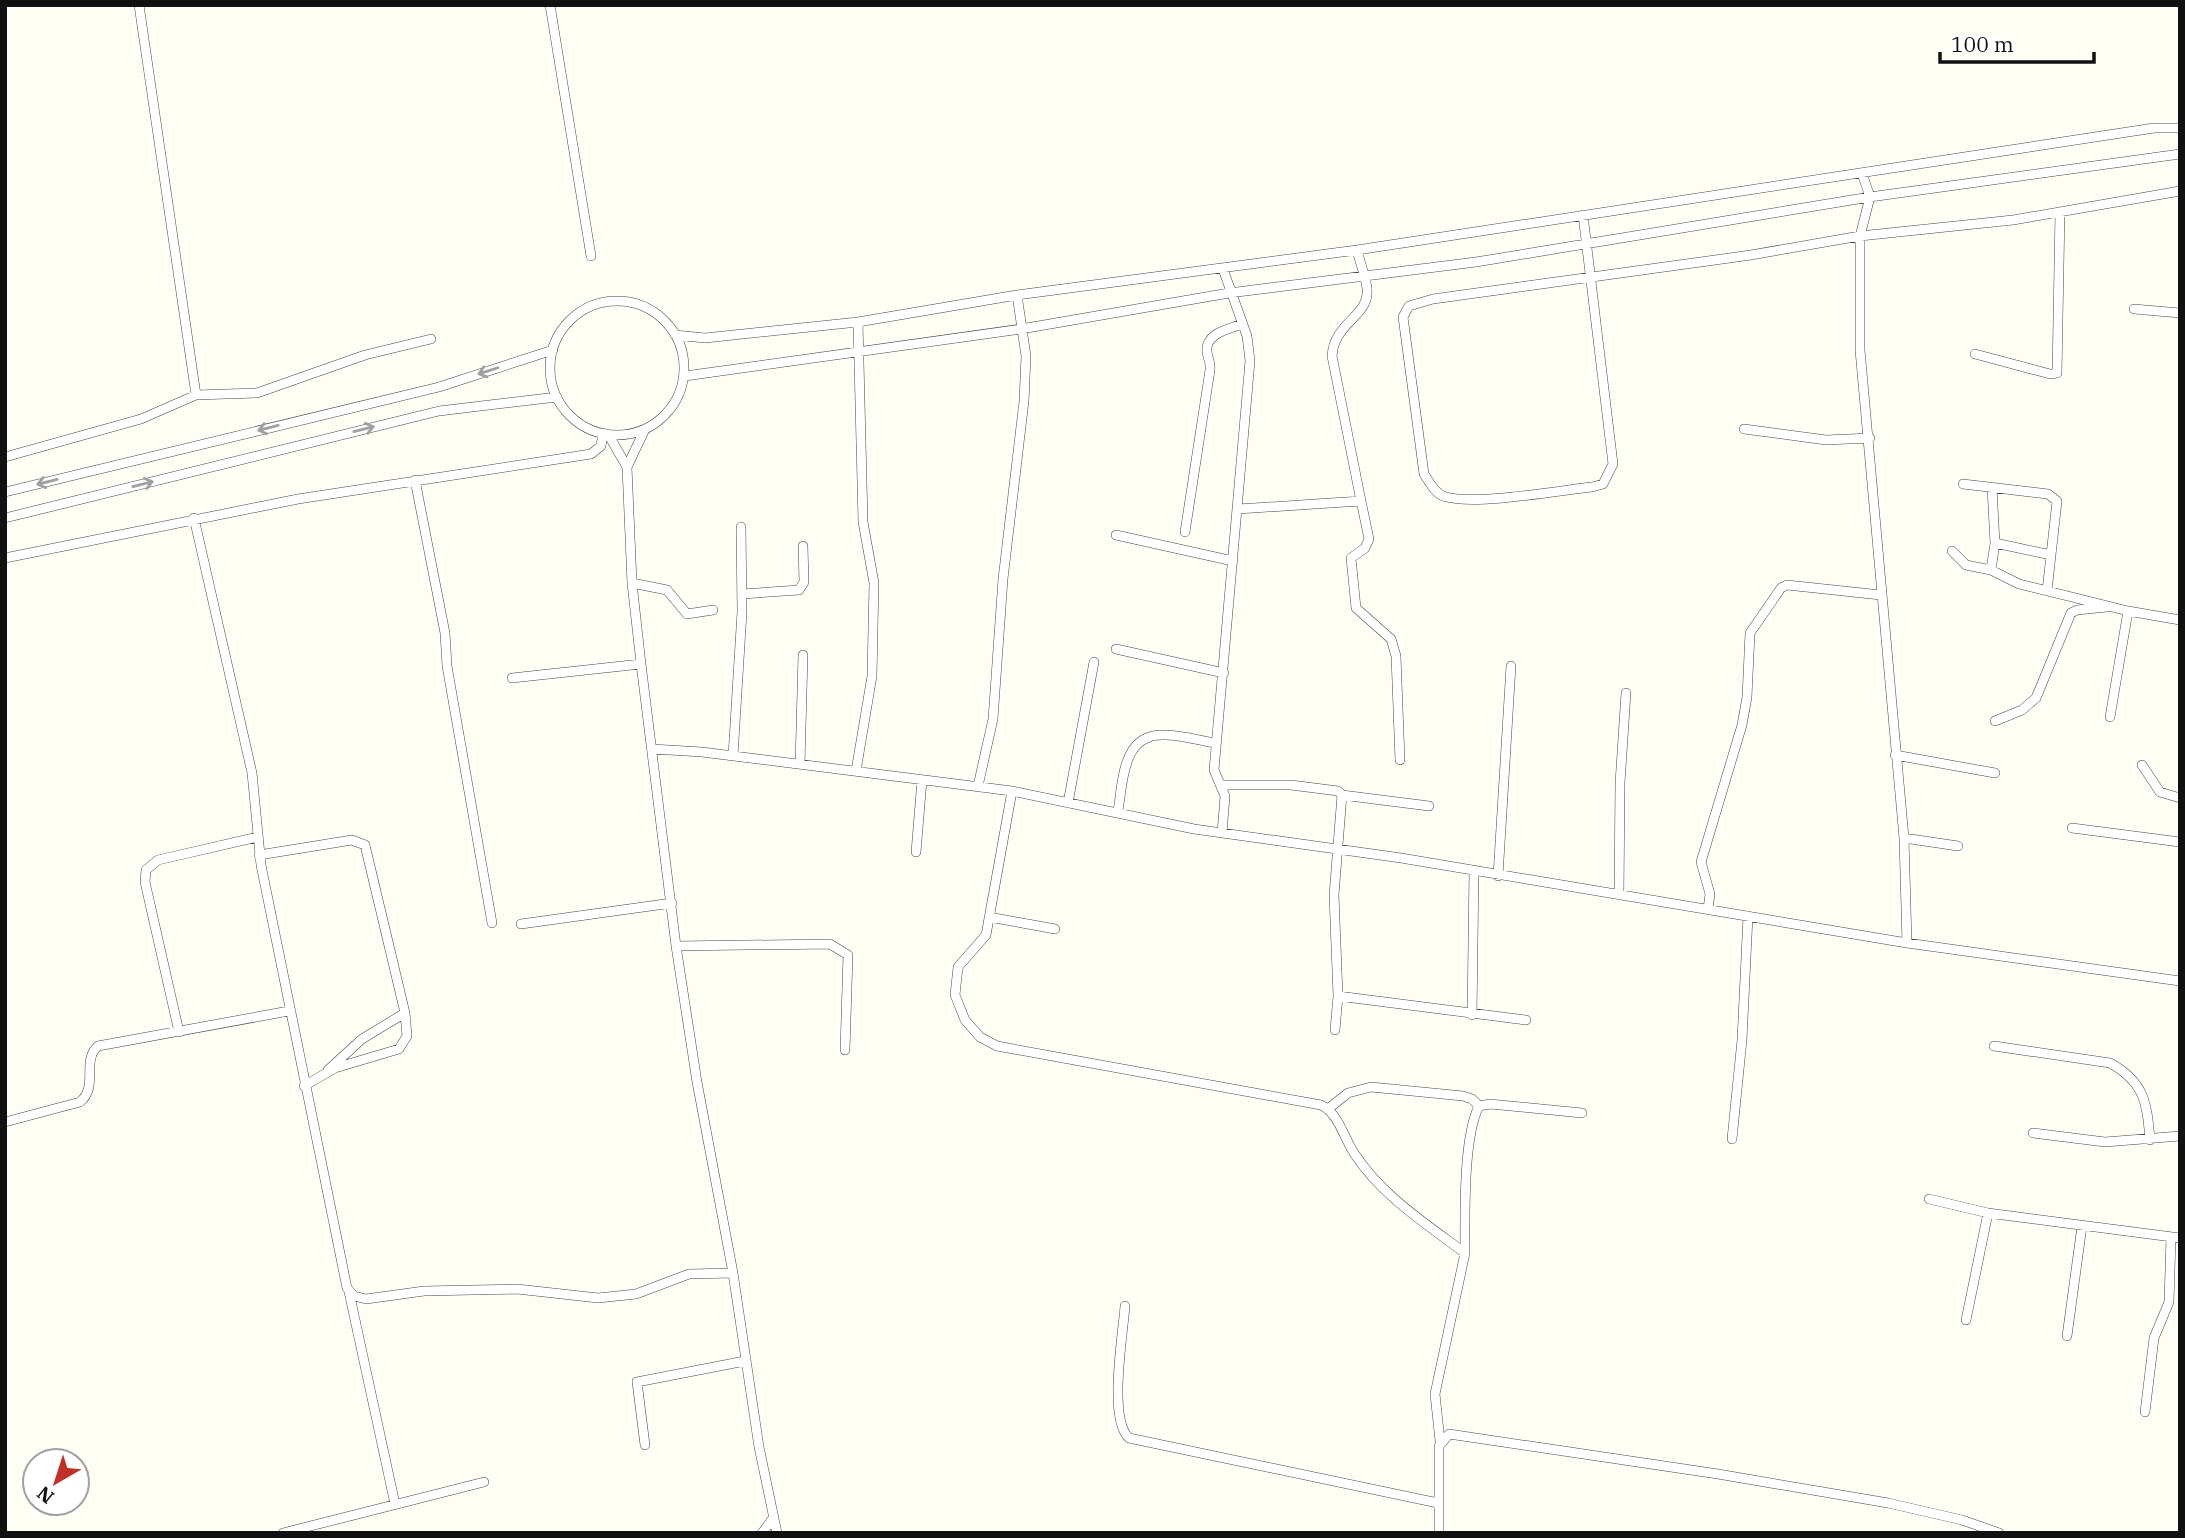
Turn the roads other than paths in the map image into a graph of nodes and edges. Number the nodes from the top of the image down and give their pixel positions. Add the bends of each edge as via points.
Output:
1 (139, 5) edge
2 (550, 5) edge
3 (2180, 128) edge
4 (2180, 154) edge
5 (1862, 173) junction
6 (2180, 191) edge
7 (1870, 197) junction
8 (2060, 212) junction
9 (1583, 215) junction
10 (1860, 236) junction
11 (1586, 244) junction
12 (1357, 250) junction
13 (592, 256) dead end
14 (1223, 269) junction
15 (1363, 275) junction
16 (1591, 275) junction
17 (1230, 293) junction
18 (1017, 295) junction
19 (2134, 309) dead end
20 (2180, 313) edge
21 (858, 322) junction
22 (1242, 324) junction
23 (1021, 329) junction
24 (675, 335) junction
25 (431, 339) dead end
26 (553, 351) junction
27 (860, 352) junction
28 (1975, 354) dead end
29 (685, 376) junction
30 (196, 395) junction
31 (557, 397) junction
32 (645, 429) junction
33 (1744, 429) dead end
34 (605, 434) junction
35 (1870, 438) junction
36 (5, 457) edge
37 (627, 467) junction
38 (415, 480) junction
39 (1964, 484) dead end
40 (1992, 488) junction
41 (5, 492) edge
42 (1361, 501) junction
43 (1238, 509) junction
44 (5, 518) edge
45 (194, 518) junction
46 (741, 527) dead end
47 (1185, 532) dead end
48 (1116, 535) dead end
49 (1995, 543) junction
50 (803, 546) dead end
51 (1952, 551) dead end
52 (2052, 555) junction
53 (5, 558) edge
54 (1233, 561) junction
55 (1992, 570) junction
56 (632, 583) junction
57 (2047, 591) junction
58 (742, 594) junction
59 (1881, 595) junction
60 (2112, 607) junction
61 (713, 610) dead end
62 (2128, 611) junction
63 (2180, 620) edge
64 (1116, 649) dead end
65 (803, 655) dead end
66 (1094, 662) dead end
67 (641, 664) junction
68 (1511, 666) dead end
69 (1224, 673) junction
70 (512, 678) dead end
71 (1626, 693) dead end
72 (2110, 717) dead end
73 (1995, 721) dead end
74 (1216, 743) junction
75 (652, 749) junction
76 (1895, 755) junction
77 (733, 756) junction
78 (1400, 760) dead end
79 (800, 764) junction
80 (2142, 765) dead end
81 (856, 771) junction
82 (1995, 773) dead end
83 (922, 780) junction
84 (1222, 785) junction
85 (978, 786) junction
86 (1012, 791) junction
87 (1342, 795) junction
88 (2180, 798) edge
89 (1068, 803) junction
90 (1429, 806) dead end
91 (1118, 811) junction
92 (2073, 828) dead end
93 (1222, 833) junction
94 (258, 837) junction
95 (1904, 838) junction
96 (2180, 842) edge
97 (1958, 846) dead end
98 (1336, 849) junction
99 (916, 852) dead end
100 (259, 855) junction
101 (1474, 871) junction
102 (1498, 876) junction
103 (1619, 895) junction
104 (671, 903) junction
105 (1708, 909) junction
106 (1748, 916) junction
107 (989, 917) junction
108 (492, 923) dead end
109 (521, 924) dead end
110 (1055, 929) dead end
111 (1907, 943) junction
112 (677, 946) junction
113 (2180, 981) edge
114 (1338, 996) junction
115 (289, 1011) junction
116 (405, 1013) junction
117 (1472, 1015) junction
118 (1526, 1020) dead end
119 (1335, 1030) dead end
120 (179, 1032) junction
121 (1994, 1046) dead end
122 (845, 1050) dead end
123 (325, 1073) junction
124 (304, 1086) junction
125 (1479, 1106) junction
126 (1328, 1109) junction
127 (1583, 1114) dead end
128 (5, 1122) edge
129 (2033, 1133) dead end
130 (2180, 1136) edge
131 (1732, 1139) dead end
132 (2150, 1140) junction
133 (1929, 1199) dead end
134 (1989, 1213) junction
135 (2082, 1226) junction
136 (2175, 1238) edge
137 (1465, 1253) junction
138 (733, 1273) junction
139 (349, 1292) junction
140 (1125, 1306) dead end
141 (1966, 1320) dead end
142 (2067, 1336) dead end
143 (745, 1361) junction
144 (2145, 1412) dead end
145 (1440, 1440) junction
146 (645, 1446) dead end
147 (484, 1482) dead end
148 (1438, 1503) junction
149 (395, 1504) junction
150 (774, 1517) junction
151 (1962, 1520) junction
152 (283, 1533) edge
153 (762, 1533) edge
154 (777, 1533) edge
155 (1439, 1533) edge
156 (1959, 1533) edge
157 (1999, 1533) edge

1 - 30 street
2 - 13 street
3 - 5 street via 2154,128
4 - 7 street
5 - 7 street
5 - 9 street
6 - 8 street
7 - 10 street
7 - 11 street
8 - 10 street
8 - 28 street via 2057,373
9 - 11 street
9 - 12 street
10 - 16 street via 1751,256
10 - 35 street via 1860,350
11 - 15 street
11 - 16 street
12 - 14 street
12 - 15 street
14 - 17 street
14 - 18 street
15 - 17 street
15 - 42 street via 1367,287 1364,306 1342,326 1332,346
16 - 16 street via 1613,464 1603,484 1471,499 1444,497 1435,491 1424,474 1418,435 1403,317 1409,306
17 - 22 street
17 - 23 street
18 - 21 street
18 - 23 street
19 - 20 street
21 - 24 street via 705,338
21 - 27 street
22 - 43 street via 1250,362
22 - 47 street via 1210,339 1208,346 1210,370
23 - 27 street
23 - 85 street via 1026,356 1024,401 1003,579 993,719
24 - 26 street via 662,318 644,307 602,303 566,325
24 - 29 street
25 - 30 street via 365,355 257,393
26 - 31 street via 552,382
26 -> 41 street via 439,387
27 - 29 street
27 - 81 street via 863,522 874,583 874,640
29 - 32 street via 671,408
30 - 36 street via 141,419
31 - 34 street via 576,420
44 -> 31 street via 439,411
32 - 34 street
32 - 37 street
33 - 35 street via 1826,440
34 - 37 street
34 - 38 street via 601,446 591,454
35 - 59 street
37 - 56 street
38 - 45 street
38 - 108 street
39 - 40 street
40 - 49 street
40 - 52 street via 2048,494 2057,501
42 - 43 street
42 - 78 street via 1369,539 1351,558 1353,601 1361,614 1391,639 1396,656
43 - 54 street
45 - 53 street
45 - 94 street via 252,772
46 - 58 street
48 - 54 street
49 - 52 street
49 - 55 street
50 - 58 street via 804,582 799,590
51 - 55 street via 1966,565
52 - 57 street
54 - 69 street
55 - 57 street
56 - 61 street via 667,590 687,614
56 - 67 street
57 - 60 street
58 - 77 street
59 - 76 street
59 - 105 street via 1787,585 1754,623 1742,725 1700,862 1708,886
60 - 62 street
60 - 73 street via 2071,613 2036,698 2022,710
62 - 63 street
62 - 72 street
64 - 69 street
65 - 79 street
66 - 89 street
67 - 70 street
67 - 75 street
68 - 102 street
69 - 74 street
71 - 103 street
74 - 84 street via 1214,770
74 - 91 street via 1161,734 1139,742 1128,757
75 - 77 street
75 - 104 street
76 - 82 street
76 - 95 street
77 - 79 street
79 - 81 street
80 - 88 street via 2160,792
81 - 83 street
83 - 85 street
83 - 99 street
84 - 87 street via 1291,785
84 - 93 street via 1226,816
85 - 86 street
86 - 89 street
86 - 107 street
87 - 90 street
87 - 98 street
89 - 91 street
91 - 93 street
92 - 96 street
93 - 98 street
94 - 100 street
94 - 120 street via 158,860 146,870 145,883
95 - 97 street
95 - 111 street
98 - 101 street
98 - 114 street
100 - 115 street
100 - 116 street via 352,840 365,845
101 - 102 street
101 - 117 street
102 - 103 street
103 - 105 street
104 - 109 street
104 - 112 street
105 - 106 street
106 - 111 street
106 - 131 street
107 - 110 street
107 - 126 street via 986,934 958,967 955,995 965,1020 988,1043
111 - 113 street
112 - 122 street via 830,944 841,948 848,955
112 - 138 street
114 - 117 street
114 - 119 street
115 - 120 street
115 - 124 street
116 - 123 street via 362,1039
116 - 123 street via 407,1036 399,1049
117 - 118 street
120 - 128 street via 98,1046 92,1054 91,1087 80,1102
121 - 132 street via 2110,1063 2144,1094
123 - 124 street
124 - 139 street
125 - 126 street via 1463,1096 1371,1087 1349,1093
125 - 127 street
125 - 137 street via 1468,1174
126 - 137 street via 1354,1154 1382,1186
129 - 132 street via 2105,1142
130 - 132 street
133 - 134 street
134 - 135 street
134 - 141 street
135 - 136 street
135 - 142 street
136 - 144 street via 2169,1302 2154,1338
137 - 145 street via 1435,1394
138 - 139 street via 689,1274 636,1294 598,1298 510,1289 424,1291 366,1299
138 - 143 street
139 - 149 street
140 - 148 street via 1117,1407 1122,1431 1129,1438
143 - 146 street via 637,1382
143 - 150 street
145 - 148 street
145 - 151 street via 1454,1434 1718,1474
147 - 149 street
148 - 155 street
149 - 152 street
150 - 153 street
150 - 154 street
151 - 156 street
151 - 157 street

